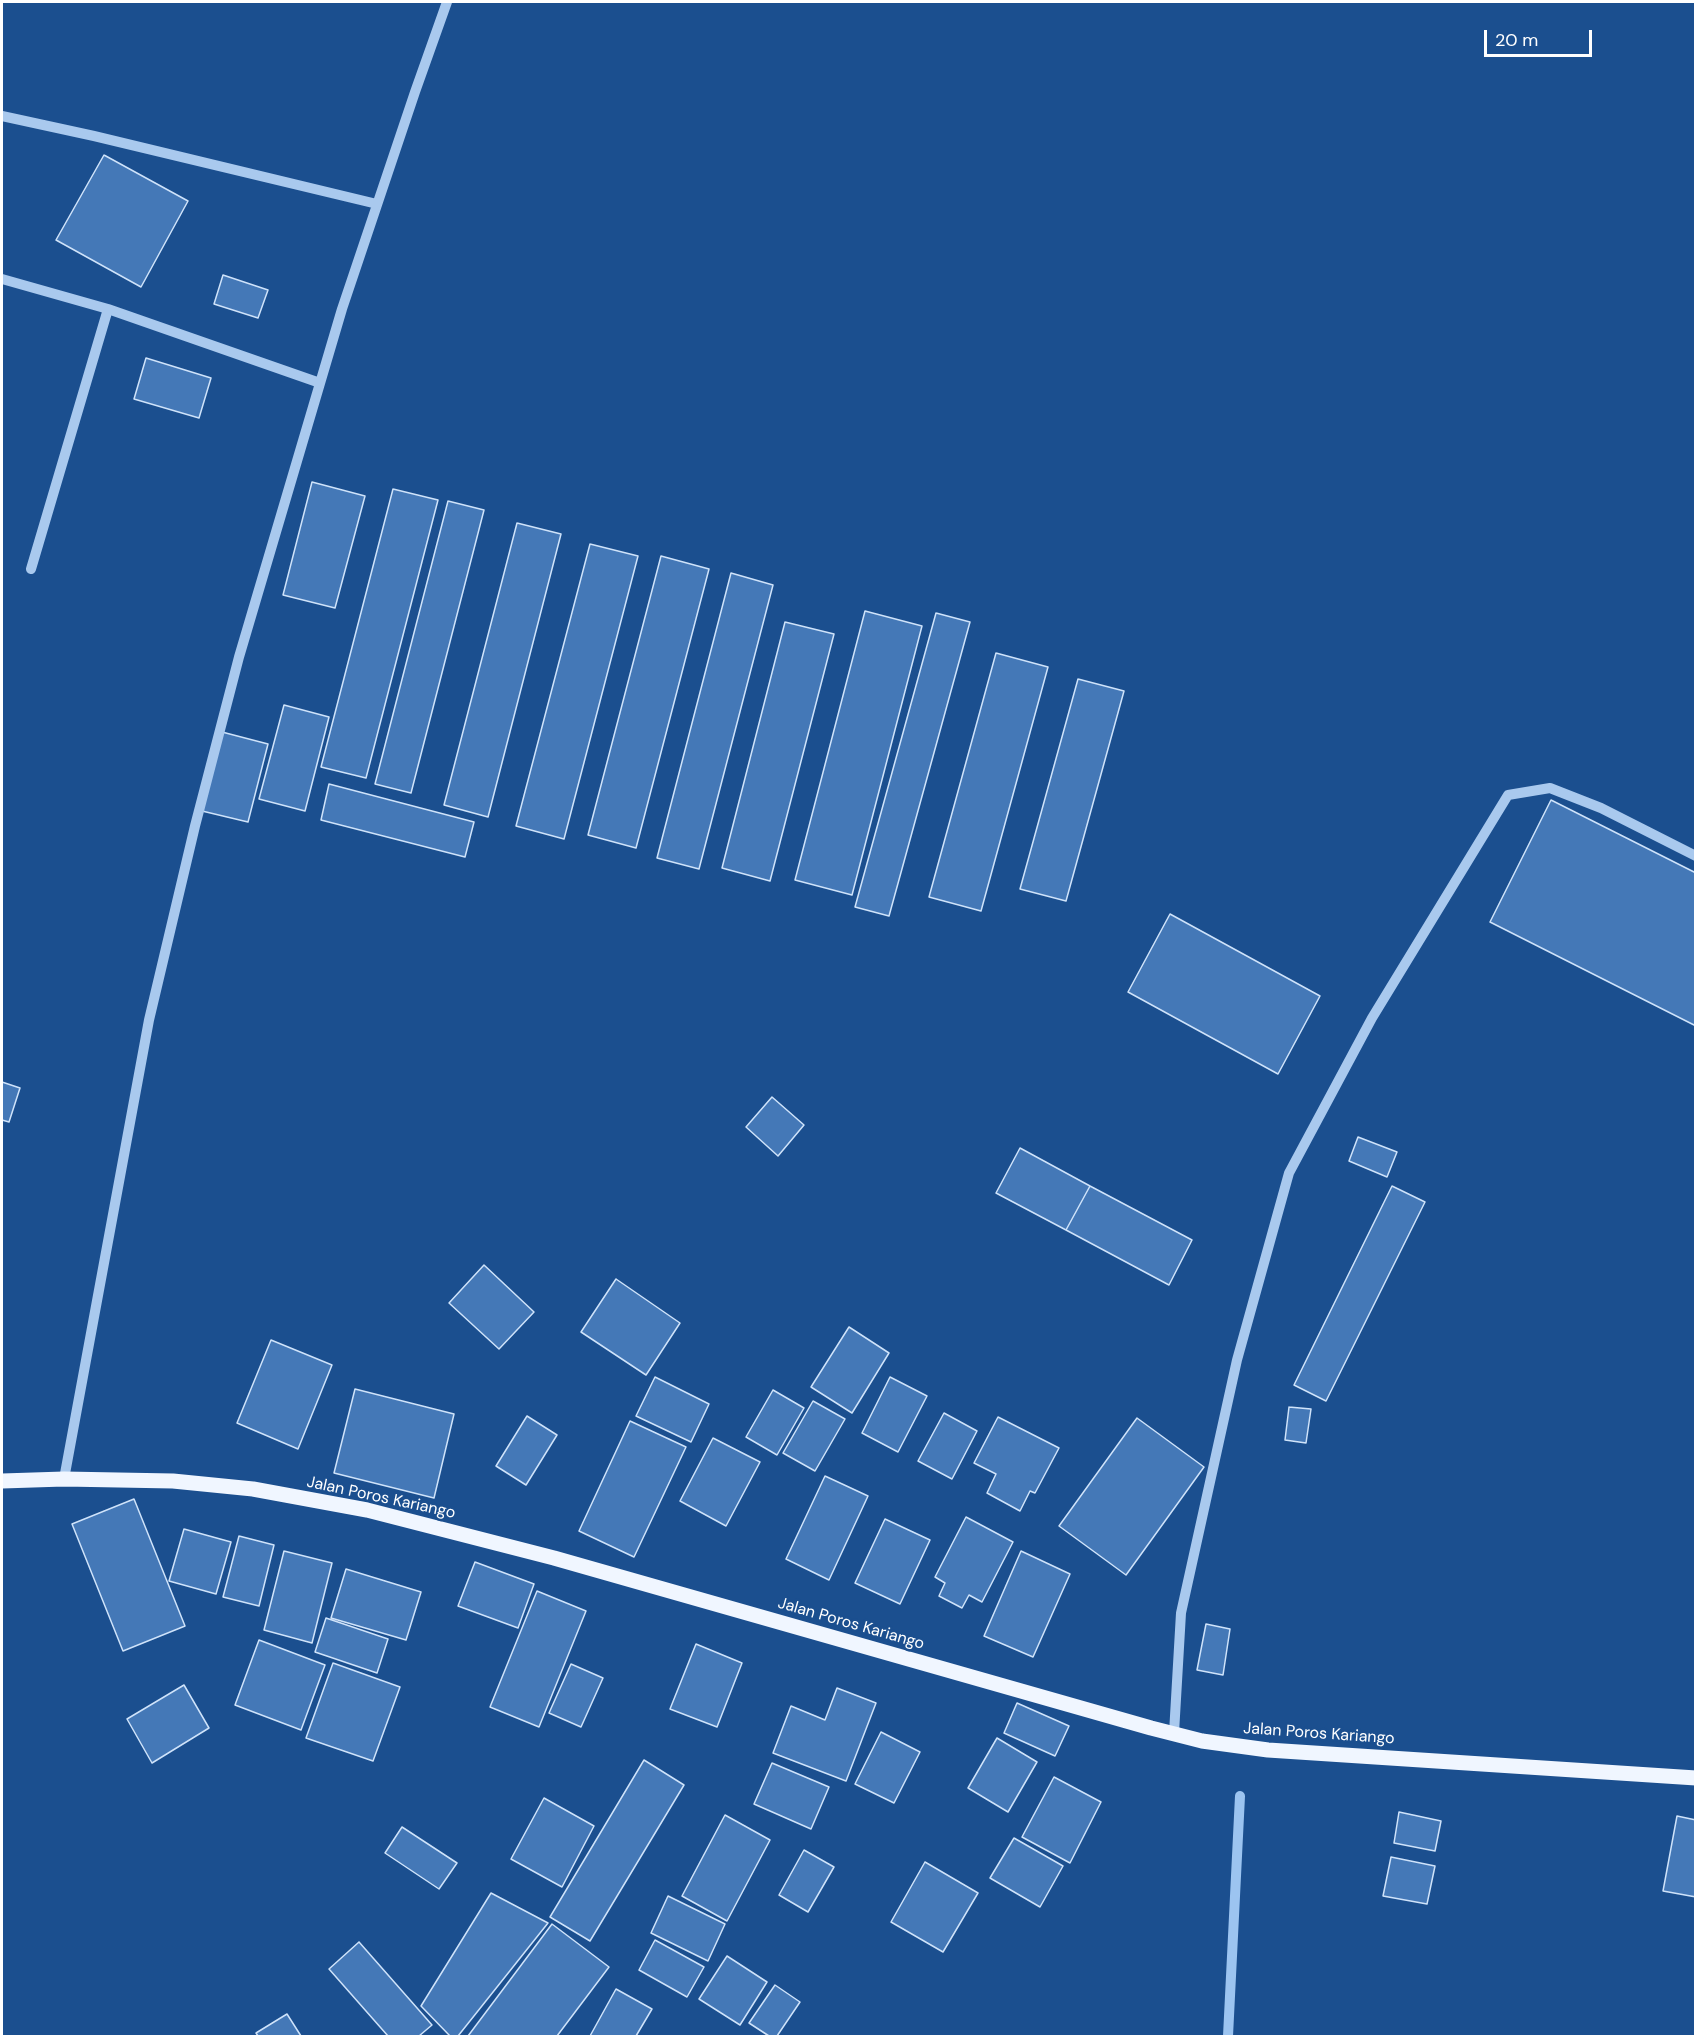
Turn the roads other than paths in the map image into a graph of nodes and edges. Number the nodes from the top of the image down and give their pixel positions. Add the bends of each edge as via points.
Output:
1 (447, 2) edge
2 (2, 116) edge
3 (378, 204) junction
4 (2, 279) edge
5 (108, 309) junction
6 (320, 383) junction
7 (31, 569) dead end
8 (1695, 856) edge
9 (64, 1479) junction
10 (2, 1481) edge
11 (1174, 1733) junction
12 (1695, 1778) edge

1 - 3 street
2 - 3 street
3 - 6 street
4 - 5 street
5 - 6 street
5 - 7 street
6 - 9 street via 239,657 149,1020
8 - 11 street via 1601,808 1550,788 1508,795 1372,1018 1289,1173 1237,1360 1181,1613
9 - 10 main road, Jalan Poros Kariango
9 - 11 main road, Jalan Poros Kariango via 192,1482 367,1510 554,1558
11 - 12 main road, Jalan Poros Kariango via 1268,1750

